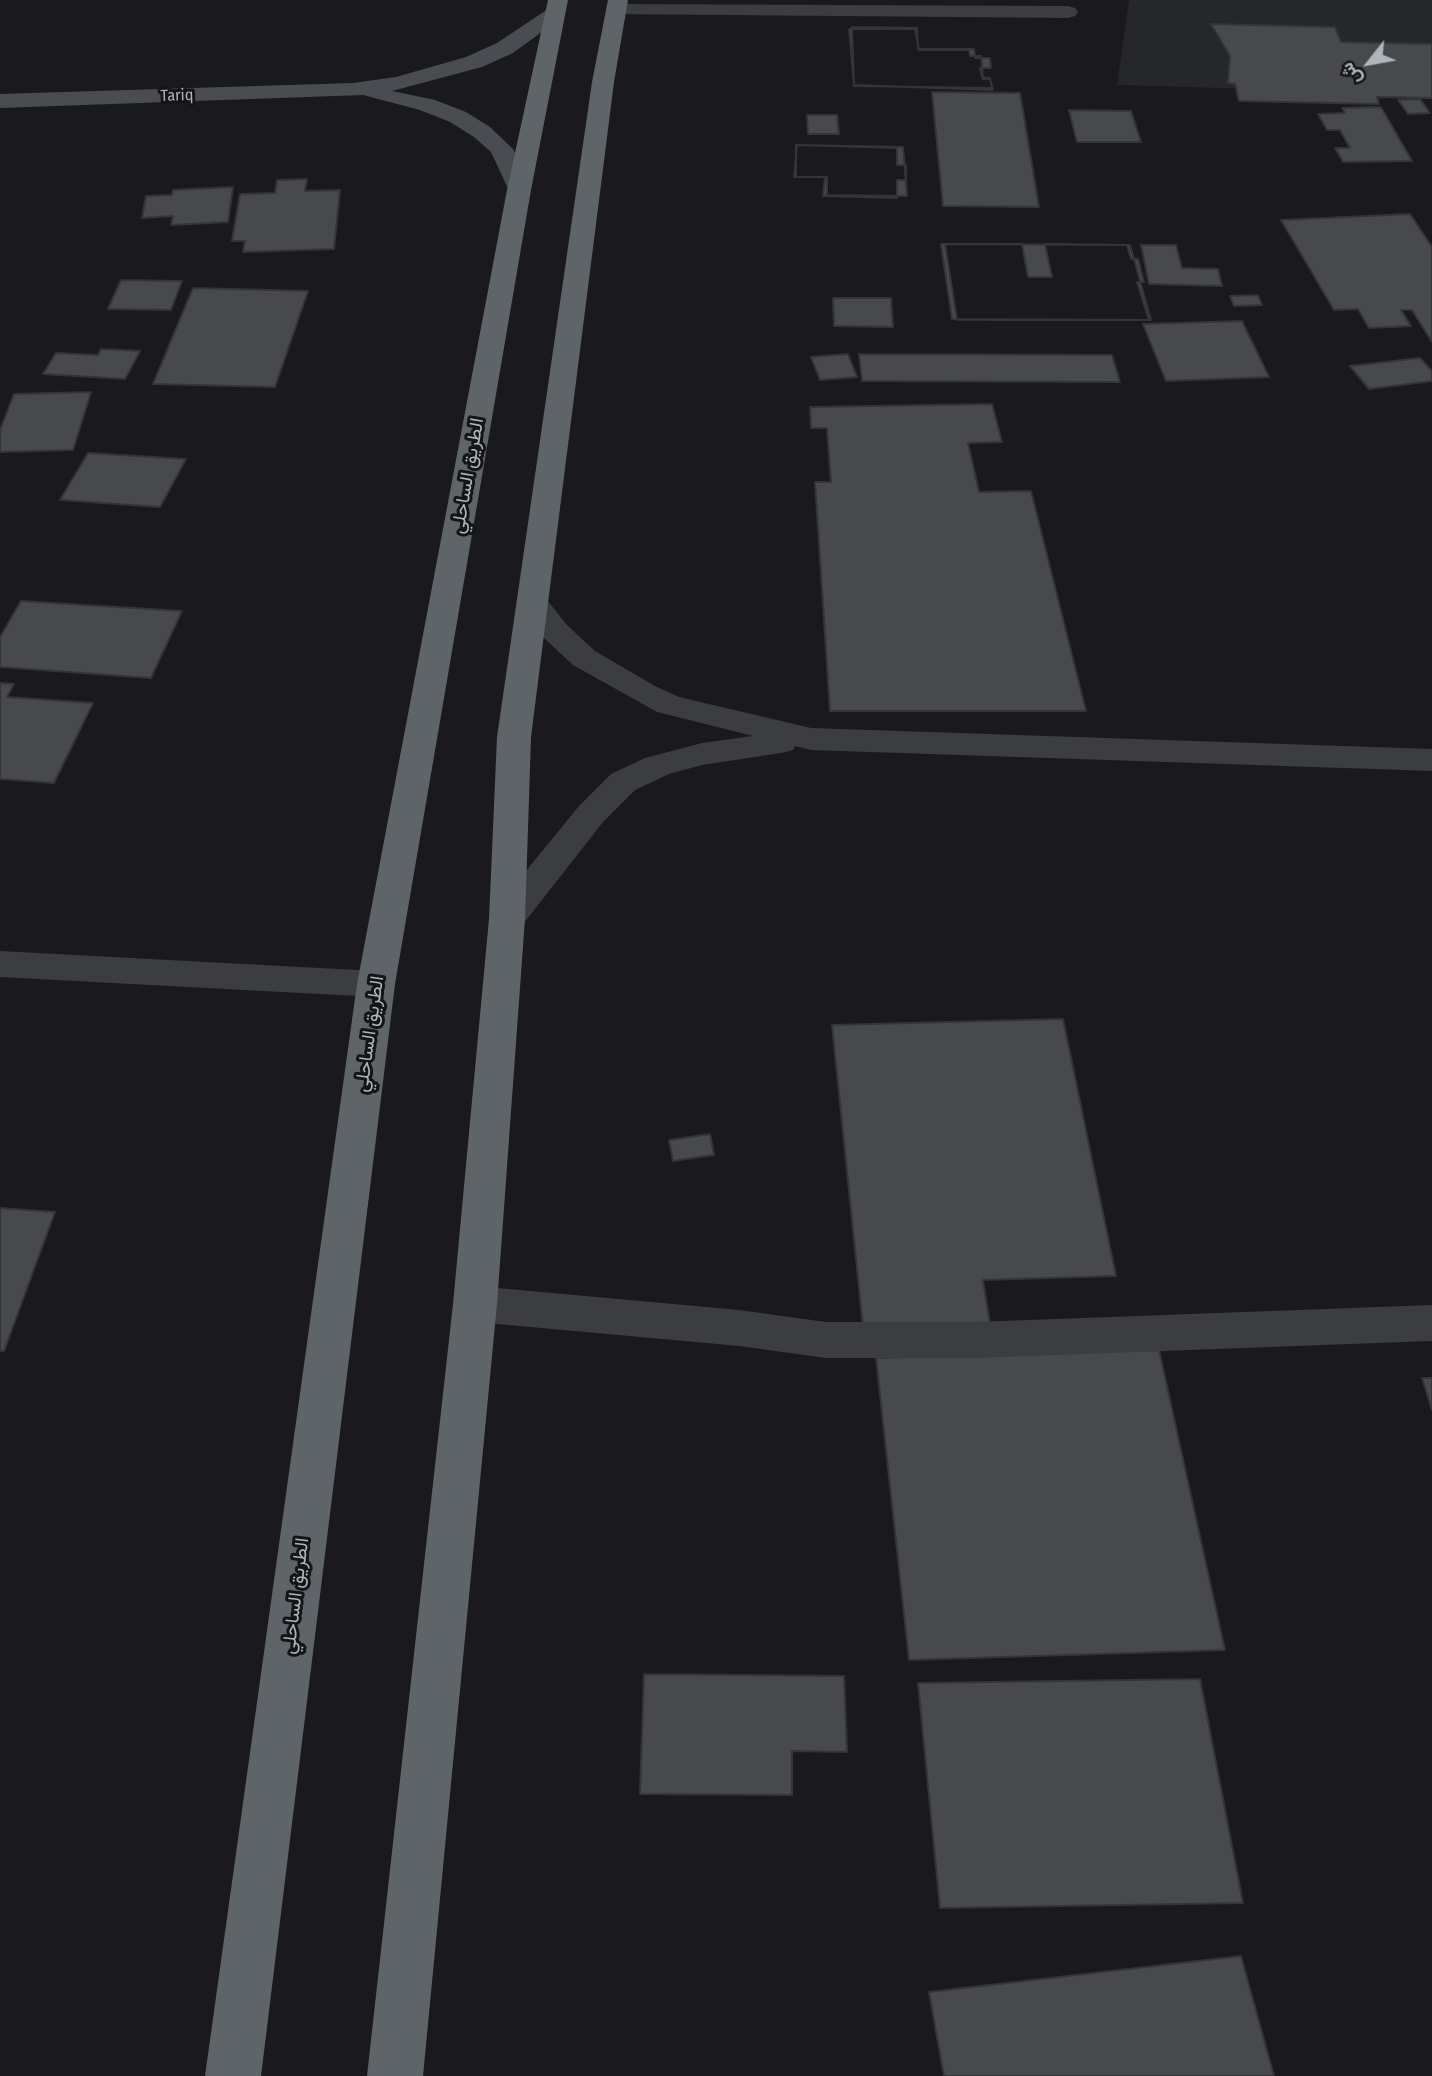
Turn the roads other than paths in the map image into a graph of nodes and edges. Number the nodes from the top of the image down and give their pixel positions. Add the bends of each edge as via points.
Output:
1 (617, 5) edge
2 (556, 7) edge
3 (1068, 12) dead end
4 (354, 90) junction
5 (0, 101) edge
6 (519, 190) junction
7 (532, 602) junction
8 (811, 739) junction
9 (1432, 760) edge
10 (506, 919) junction
11 (0, 964) edge
12 (376, 984) junction
13 (475, 1304) junction
14 (1432, 1323) edge
15 (233, 2076) edge
16 (395, 2076) edge

1 - 3 street
1 - 7 highway
2 - 4 main road via 505,48 474,62
2 - 6 highway, الطريق الساحلي
4 - 5 main road, Tariq
4 - 6 main road via 427,105 466,122 501,149
6 - 12 highway, الطريق الساحلي
7 - 8 street via 584,658 642,693 669,705
7 - 10 highway via 514,737
8 - 9 street
8 - 10 street via 702,754 657,766 624,782
10 - 13 highway
11 - 12 street
12 - 15 highway, الطريق الساحلي
13 - 14 street via 826,1340 975,1340
13 - 16 highway

